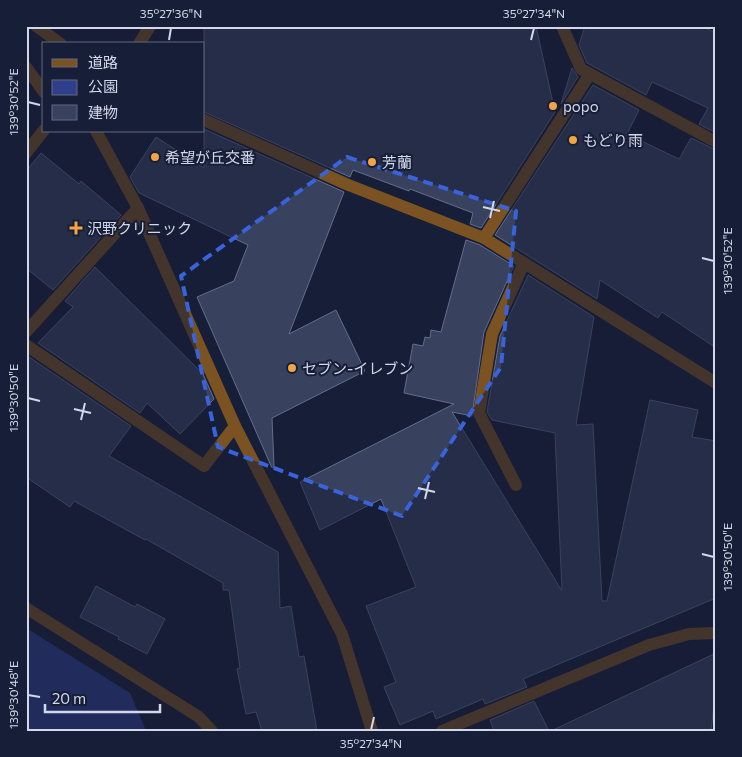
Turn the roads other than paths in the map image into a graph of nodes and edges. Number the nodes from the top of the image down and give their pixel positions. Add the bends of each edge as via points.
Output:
1 (36, 26) edge
2 (150, 26) edge
3 (562, 26) edge
4 (59, 42) edge
5 (140, 42) edge
6 (26, 67) edge
7 (590, 74) junction
8 (42, 89) edge
9 (205, 120) edge
10 (42, 132) edge
11 (97, 132) edge
12 (716, 142) edge
13 (26, 153) edge
14 (138, 208) junction
15 (484, 238) junction
16 (524, 263) junction
17 (26, 332) edge
18 (26, 345) edge
19 (716, 383) edge
20 (235, 426) junction
21 (516, 486) dead end
22 (26, 608) edge
23 (716, 633) edge
24 (212, 731) edge
25 (372, 731) edge
26 (442, 731) edge

1 - 4 street
2 - 5 street
3 - 7 street via 581,69
6 - 8 street
7 - 12 street
7 - 15 street
9 - 15 street via 346,184
10 - 13 street
11 - 14 street
14 - 17 street
14 - 20 street
15 - 16 street
16 - 19 street
16 - 21 street via 492,334 479,413
18 - 20 street via 204,466
20 - 25 street via 342,634
22 - 24 street via 199,717
23 - 26 street via 689,634 649,645

